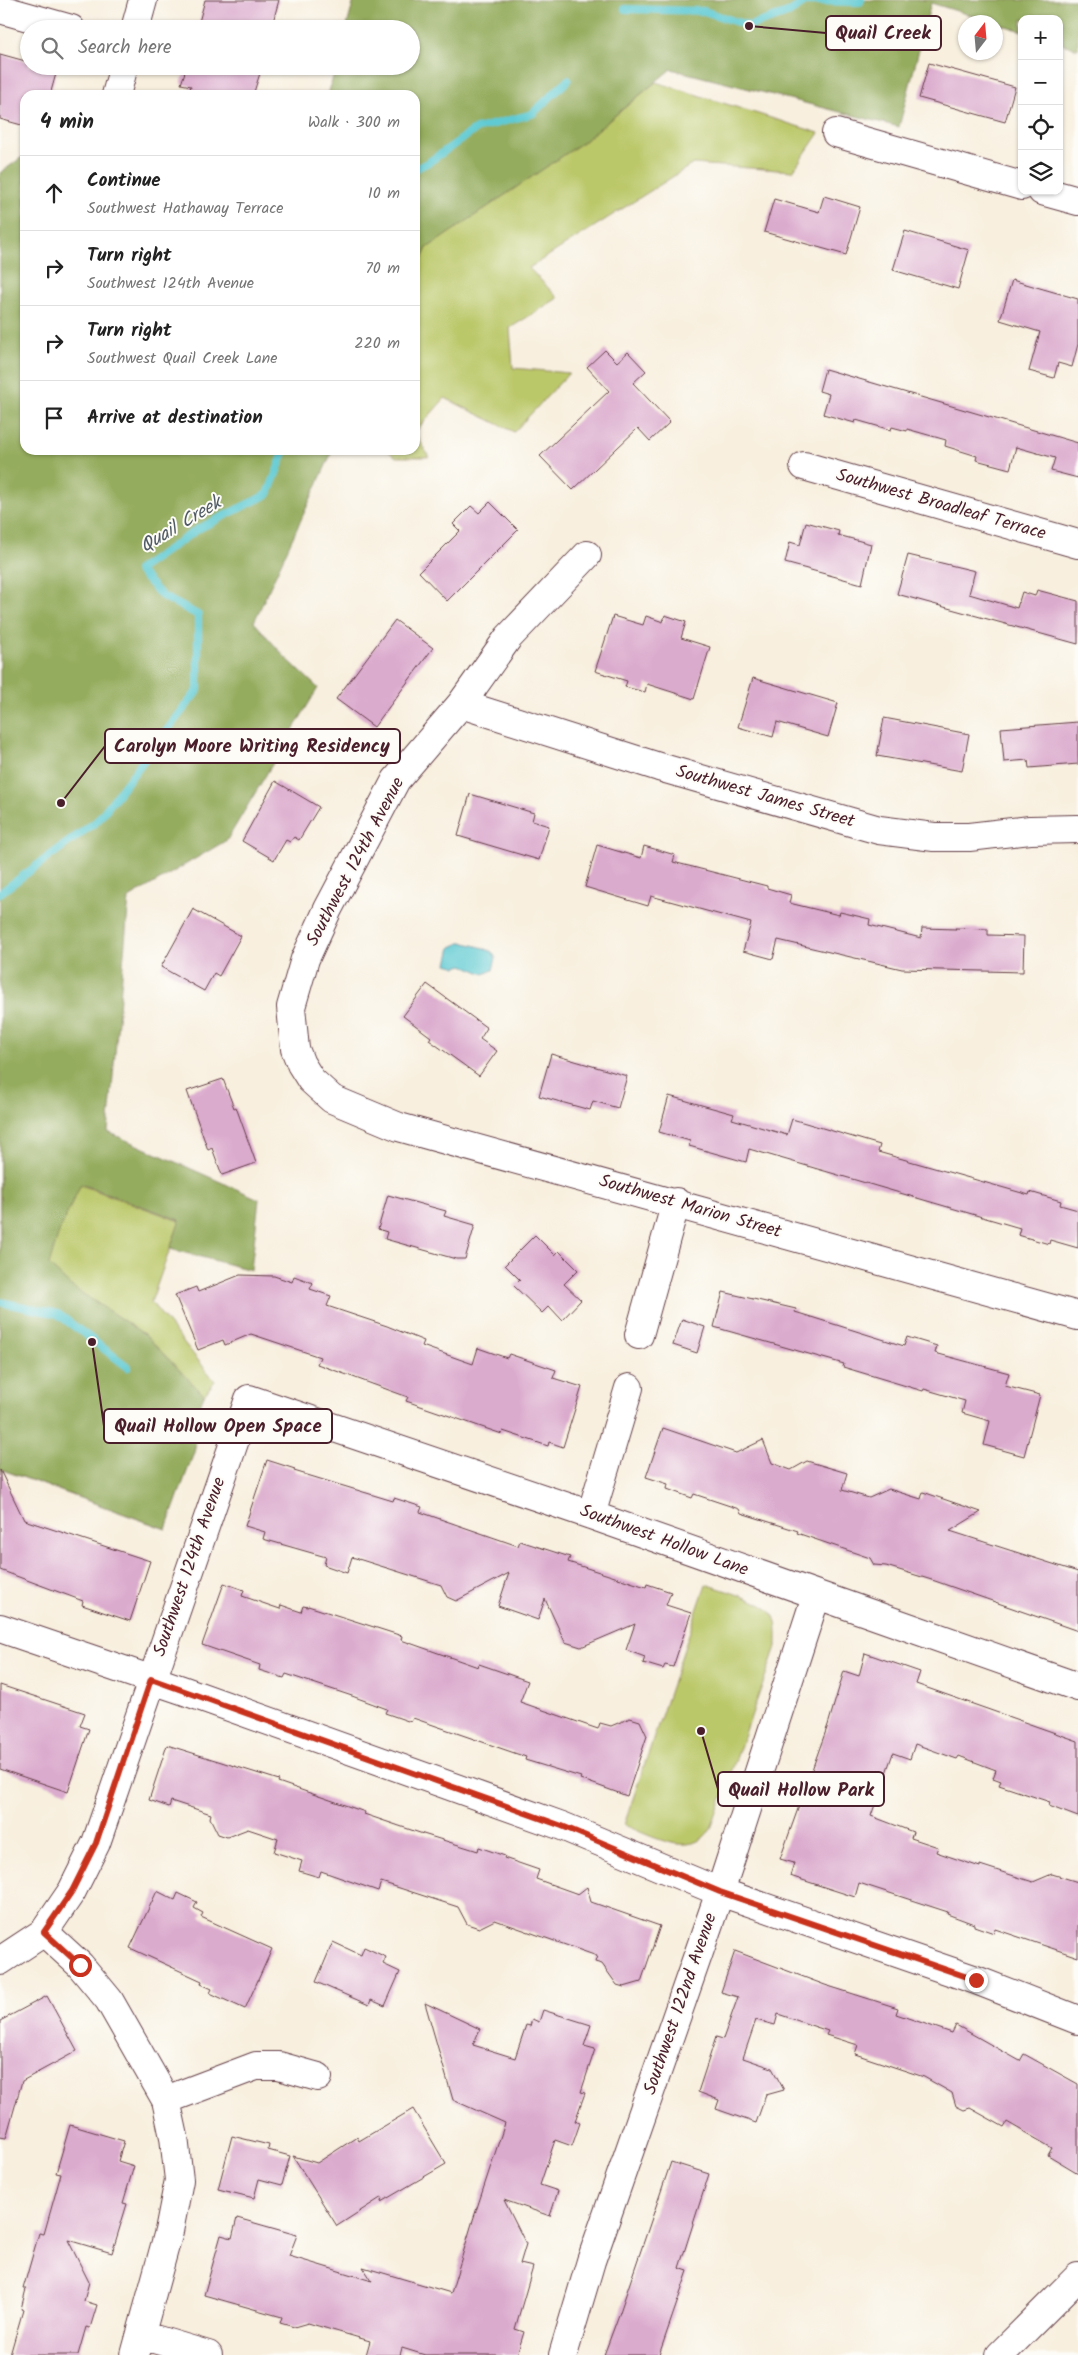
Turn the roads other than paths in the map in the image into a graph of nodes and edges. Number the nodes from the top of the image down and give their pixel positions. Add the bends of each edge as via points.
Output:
1 (144, 0) edge
2 (0, 9) edge
3 (39, 20) edge
4 (138, 20) edge
5 (122, 75) edge
6 (117, 90) edge
7 (836, 133) dead end
8 (1018, 185) edge
9 (1056, 195) edge
10 (1078, 201) edge
11 (804, 466) dead end
12 (1078, 544) edge
13 (587, 555) dead end
14 (460, 704) junction
15 (1078, 829) edge
16 (311, 1080) joint
17 (676, 1202) junction
18 (1078, 1316) edge
19 (639, 1335) dead end
20 (629, 1388) dead end
21 (249, 1400) joint
22 (591, 1515) junction
23 (816, 1596) junction
24 (0, 1628) edge
25 (151, 1679) junction
26 (1078, 1687) edge
27 (720, 1892) junction
28 (44, 1932) junction
29 (0, 1961) edge
30 (1078, 2020) edge
31 (318, 2076) dead end
32 (166, 2100) junction
33 (1078, 2277) edge
34 (138, 2345) edge
35 (1005, 2353) edge
36 (208, 2355) edge
37 (563, 2355) edge

1 - 4 street
2 - 3 street
5 - 6 street
7 - 8 street
9 - 10 street
11 - 12 street, Southwest Broadleaf Terrace
13 - 14 street, Southwest 124th Avenue via 508,638
14 - 15 street, Southwest James Street via 659,767 879,830 917,836 969,837 1030,830
14 - 16 street, Southwest 124th Avenue via 396,780 305,959 291,1007 295,1049
16 - 17 street, Southwest Marion Street via 332,1099 400,1127
17 - 18 street, Southwest Marion Street
17 - 19 street
20 - 22 street
21 - 22 street, Southwest Hollow Lane
21 - 25 street, Southwest 124th Avenue
22 - 23 street, Southwest Hollow Lane
23 - 26 street, Southwest Hollow Lane
23 - 27 street, Southwest 122nd Avenue
24 - 25 street
25 - 27 street via 562,1826
25 - 28 street, Southwest 124th Avenue via 96,1843 72,1891
27 - 30 street via 976,1980
27 - 37 street, Southwest 122nd Avenue via 591,2261
28 - 29 street, Southwest 124th Avenue
28 - 32 street via 80,1965 109,2000
31 - 32 street via 279,2066 256,2066
32 - 34 street via 179,2180
33 - 35 street
34 - 36 street

